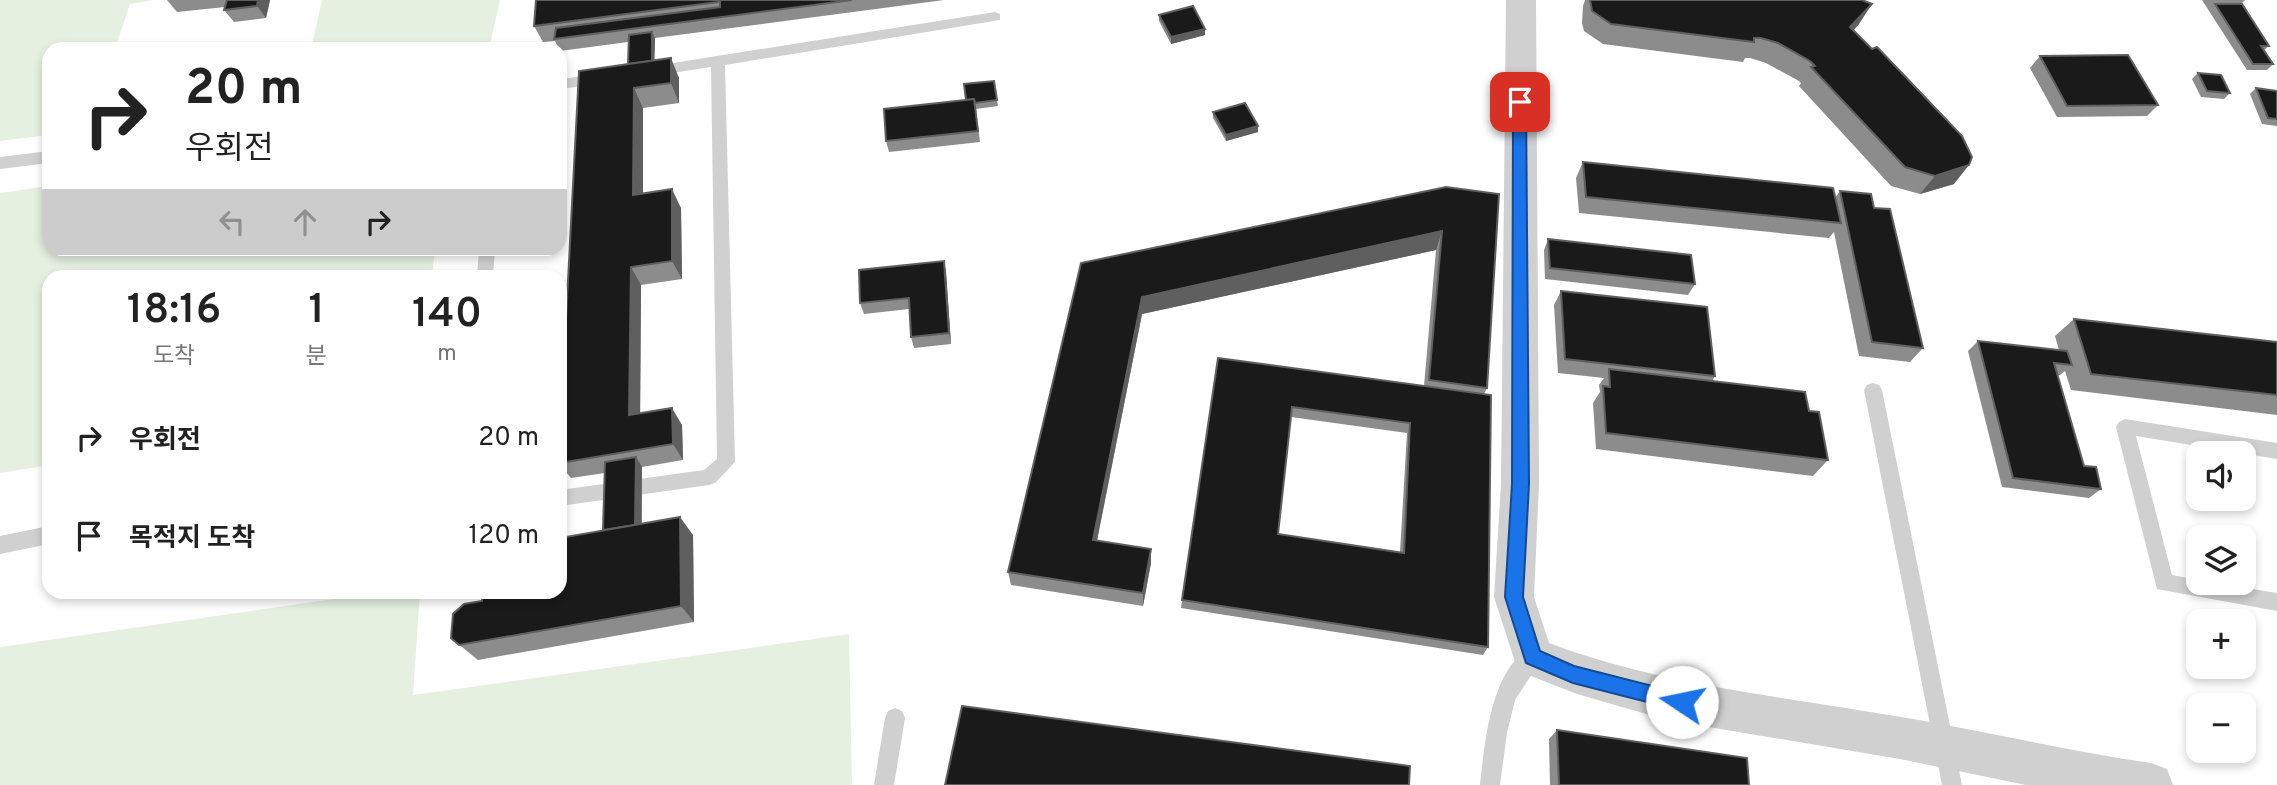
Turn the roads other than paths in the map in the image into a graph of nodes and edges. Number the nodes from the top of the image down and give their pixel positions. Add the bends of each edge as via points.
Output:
1 (1521, 0) edge
2 (995, 17) dead end
3 (718, 62) junction
4 (638, 73) edge
5 (611, 77) edge
6 (567, 84) edge
7 (42, 157) edge
8 (0, 163) edge
9 (1873, 390) dead end
10 (2277, 451) edge
11 (567, 498) edge
12 (42, 536) edge
13 (0, 545) edge
14 (2277, 602) edge
15 (1533, 657) junction
16 (895, 718) dead end
17 (1944, 746) junction
18 (884, 785) edge
19 (1490, 785) edge
20 (1952, 785) edge
21 (2151, 785) edge

1 - 15 street via 1520,484 1514,597
2 - 3 lane
3 - 4 lane
3 - 11 lane via 726,462 709,477
5 - 6 lane
7 - 8 lane
9 - 17 lane
10 - 14 lane via 2125,427 2164,583
12 - 13 lane
15 - 17 street via 1573,674 1656,697
15 - 19 lane via 1518,671 1501,709
16 - 18 lane
17 - 20 lane
17 - 21 street

